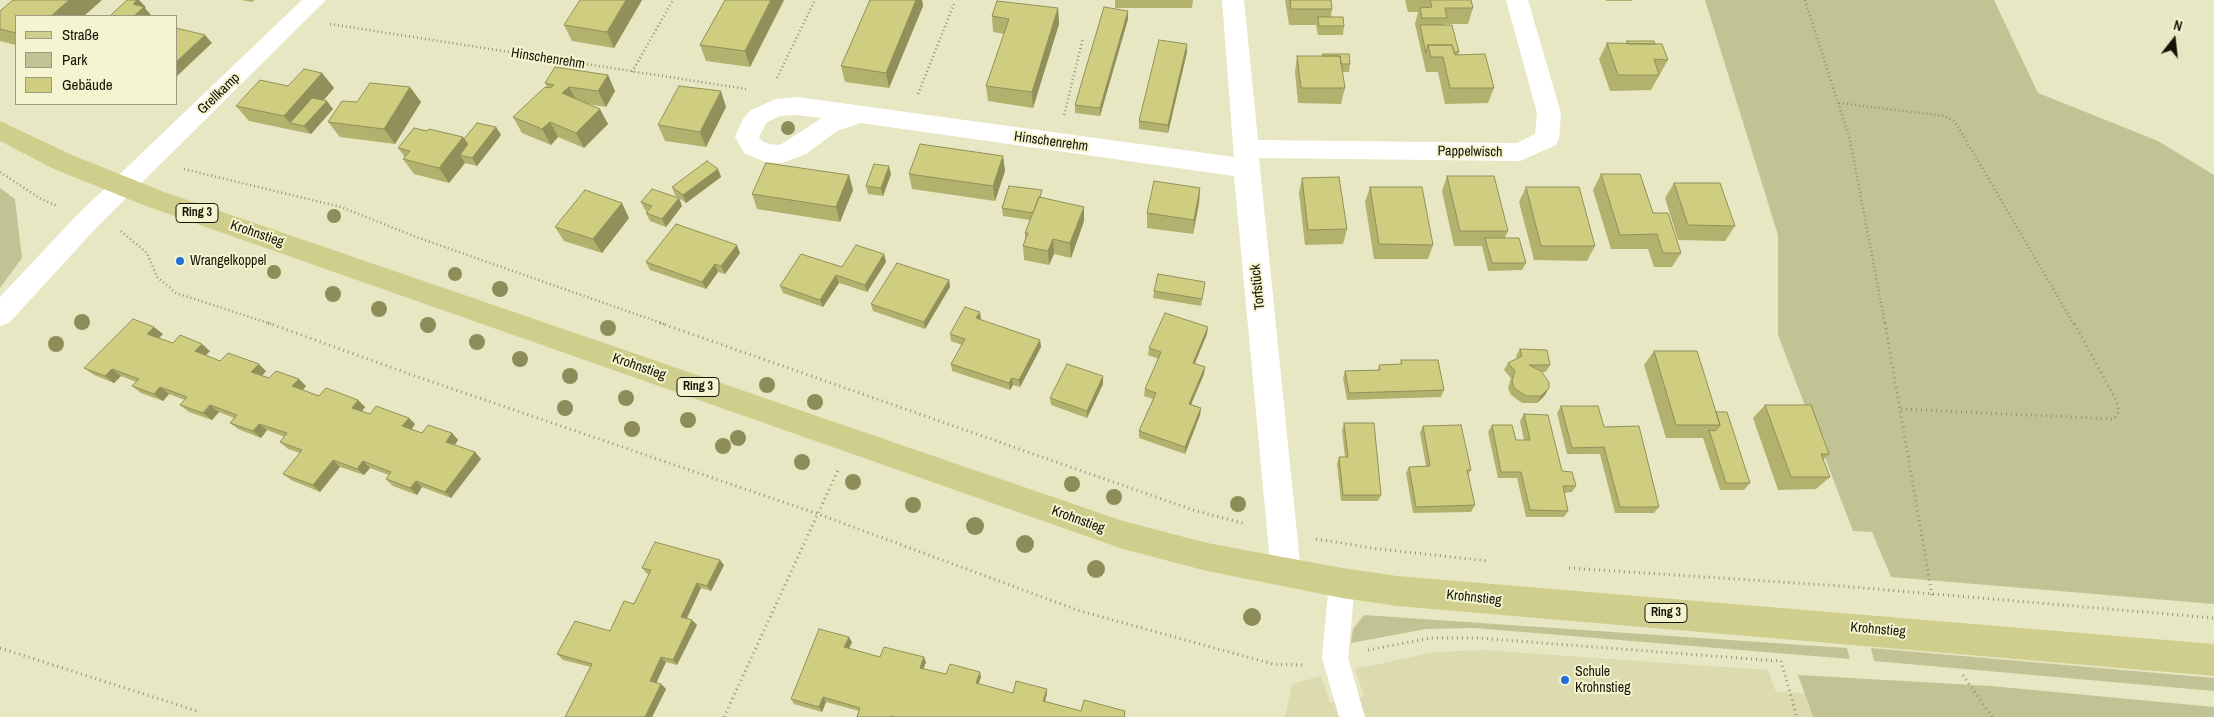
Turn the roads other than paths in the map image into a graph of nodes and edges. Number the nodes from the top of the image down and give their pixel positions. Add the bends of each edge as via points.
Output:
1 (315, 0) edge
2 (1233, 0) edge
3 (1517, 0) edge
4 (856, 116) junction
5 (0, 130) edge
6 (1247, 159) junction
7 (122, 187) junction
8 (0, 314) edge
9 (1286, 573) junction
10 (1342, 583) junction
11 (2214, 660) edge
12 (1352, 717) edge

1 - 7 street, Grellkamp
2 - 6 street, Torfstück
3 - 6 street, Pappelwisch via 1549,113 1547,139 1520,152
4 - 4 street, Hinschenrehm via 797,106 776,108 759,116 750,125 747,137 754,147 765,153 782,154 797,148 828,125
4 - 6 street, Hinschenrehm via 1056,142
5 - 7 main road, Krohnstieg / Ring 3
6 - 9 street, Torfstück
7 - 8 street
7 - 9 main road, Krohnstieg / Ring 3 via 1122,535
9 - 10 main road, Krohnstieg / Ring 3
10 - 11 main road, Krohnstieg / Ring 3 via 1500,601
10 - 12 lane via 1335,658

